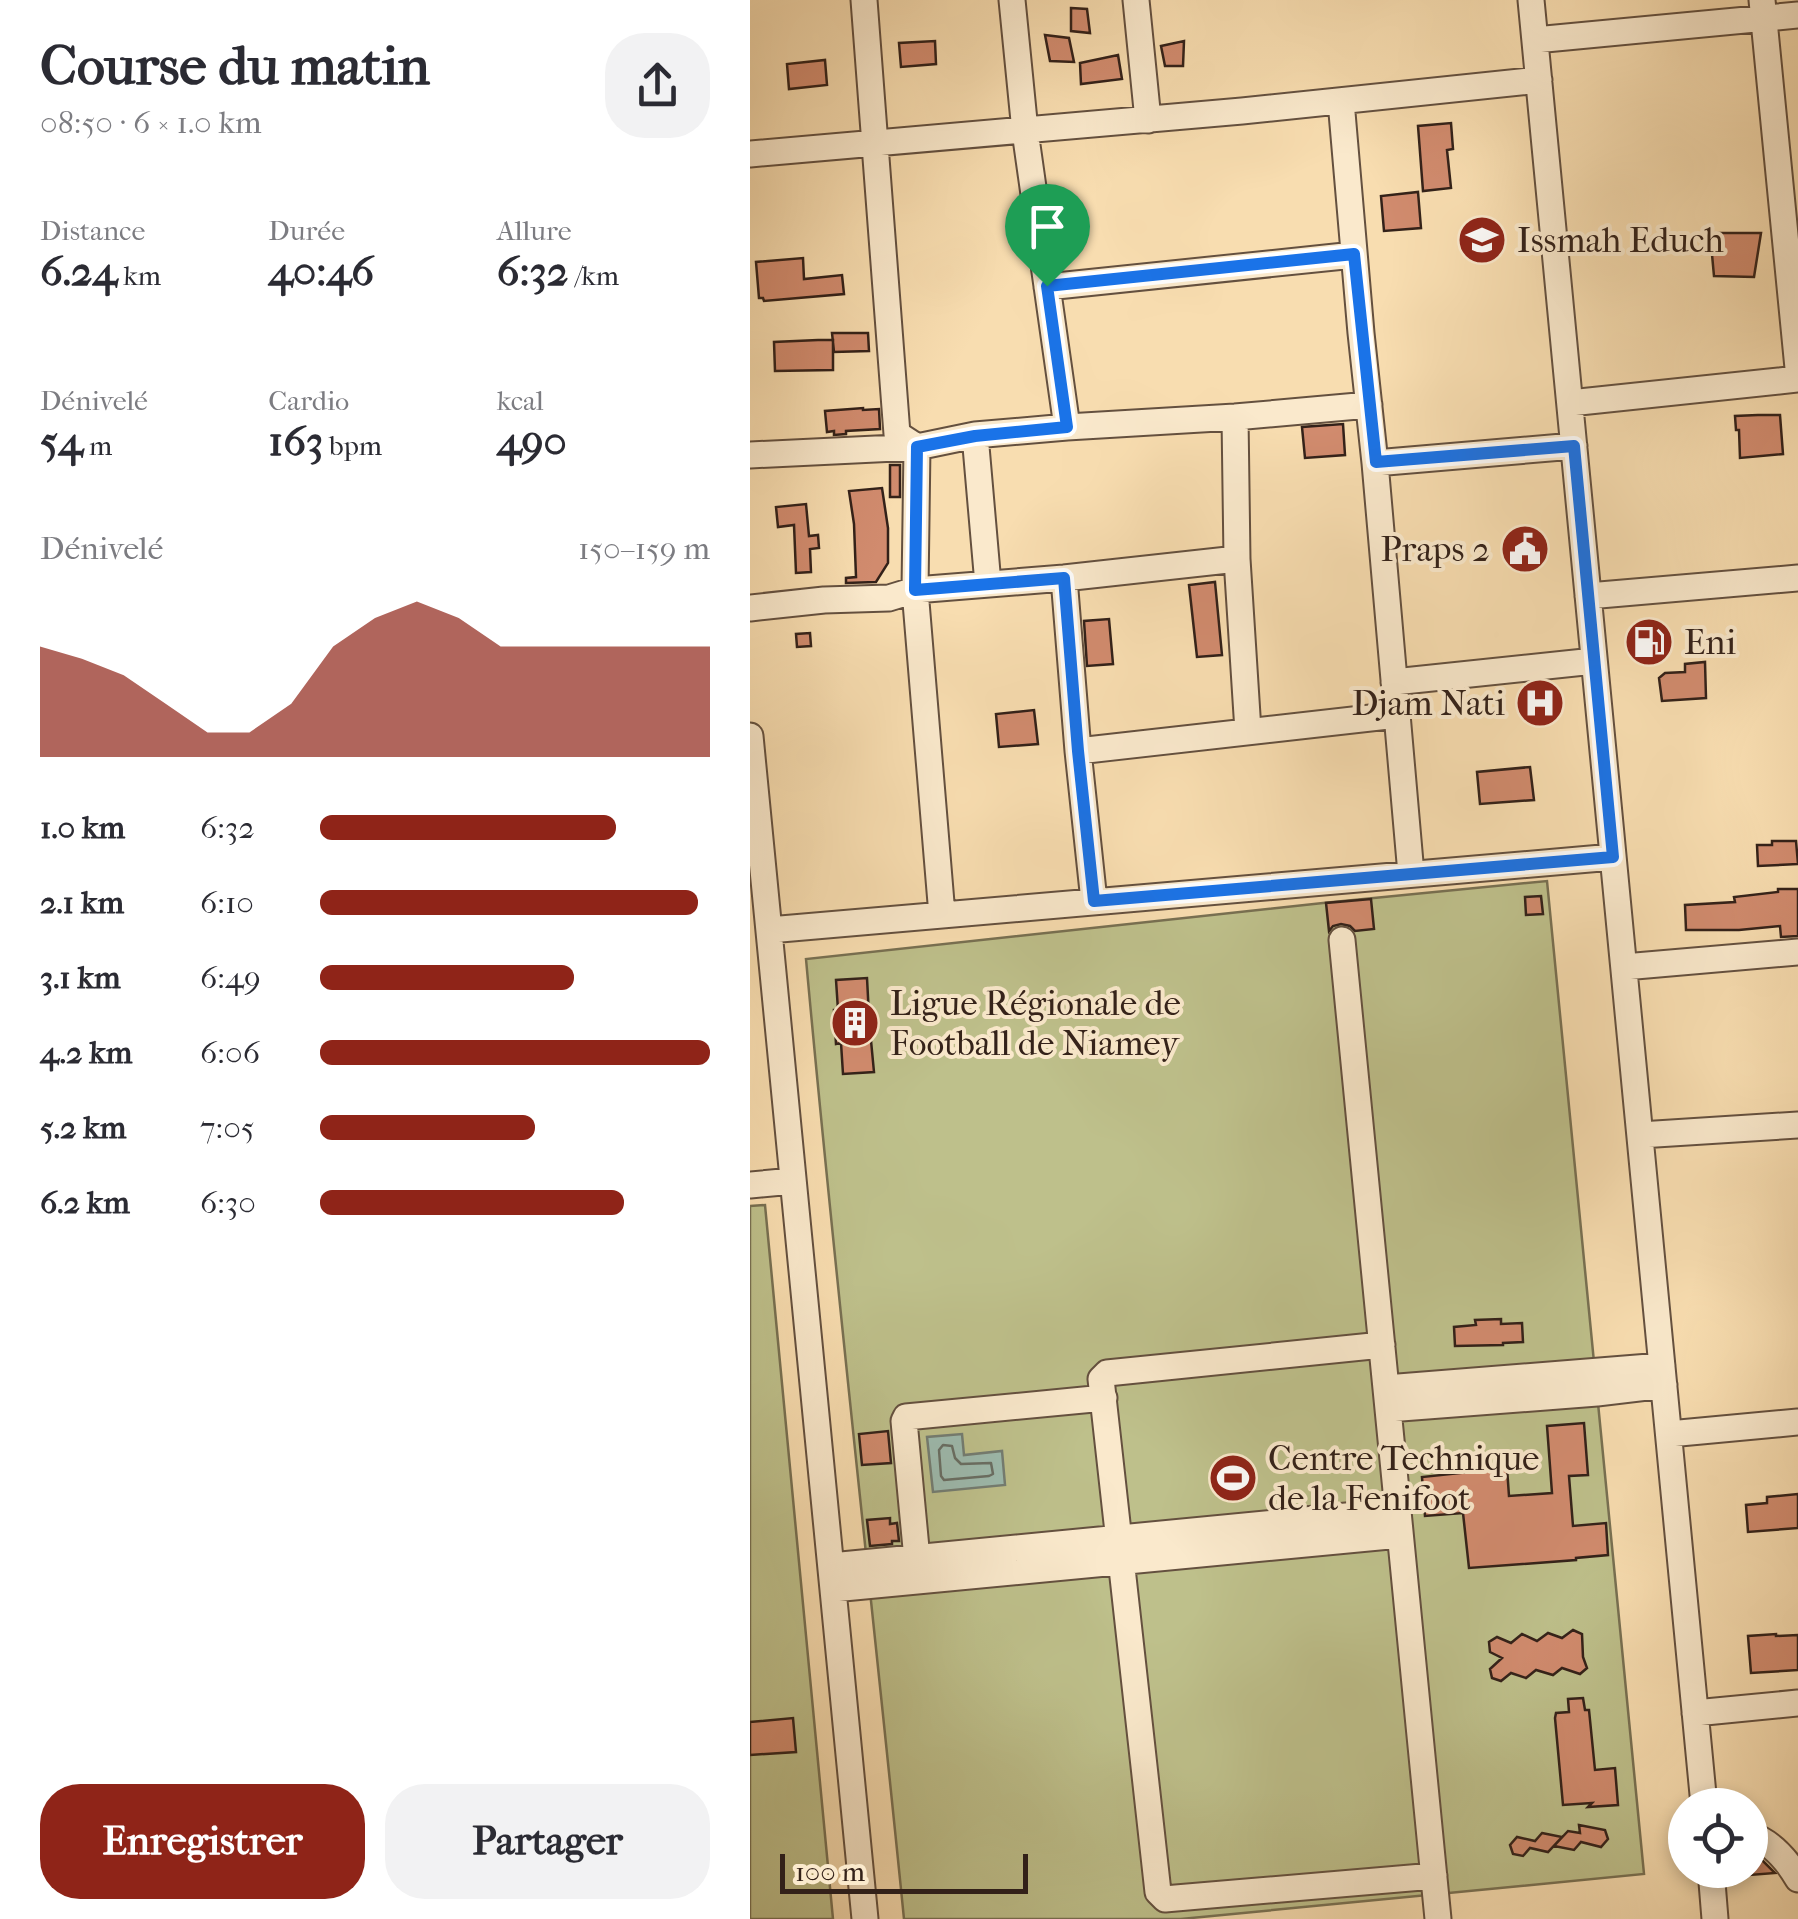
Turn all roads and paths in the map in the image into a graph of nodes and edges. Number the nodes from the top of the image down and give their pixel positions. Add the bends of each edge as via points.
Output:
1 (864, 0) edge
2 (1012, 0) edge
3 (1136, 0) edge
4 (1531, 0) edge
5 (1763, 9) edge
6 (1798, 14) edge
7 (1535, 40) junction
8 (1539, 80) junction
9 (1341, 101) junction
10 (1148, 120) junction
11 (1025, 132) junction
12 (876, 144) junction
13 (750, 154) edge
14 (1354, 254) junction
15 (1047, 286) junction
16 (1798, 368) edge
17 (1798, 379) edge
18 (1570, 403) junction
19 (1369, 405) junction
20 (1235, 417) junction
21 (1067, 427) junction
22 (975, 436) junction
23 (1574, 446) junction
24 (917, 447) junction
25 (750, 456) edge
26 (1376, 462) junction
27 (1237, 560) junction
28 (1064, 578) junction
29 (1798, 578) edge
30 (988, 584) junction
31 (915, 590) junction
32 (1588, 596) junction
33 (750, 608) edge
34 (1594, 661) junction
35 (1394, 682) junction
36 (1398, 714) junction
37 (1248, 731) junction
38 (750, 736) edge
39 (1078, 751) junction
40 (754, 826) edge
41 (1613, 857) junction
42 (1411, 874) junction
43 (1094, 901) junction
44 (942, 915) junction
45 (769, 930) junction
46 (1342, 940) dead end
47 (1798, 952) edge
48 (1624, 967) junction
49 (1798, 1125) edge
50 (1640, 1135) junction
51 (793, 1181) junction
52 (750, 1185) edge
53 (1382, 1344) junction
54 (1663, 1375) junction
55 (1104, 1398) junction
56 (1387, 1398) junction
57 (1798, 1422) edge
58 (1669, 1434) junction
59 (1399, 1523) junction
60 (1121, 1550) junction
61 (917, 1558) junction
62 (832, 1578) junction
63 (1798, 1704) edge
64 (1696, 1713) junction
65 (1703, 1788) edge
66 (1768, 1845) edge
67 (1434, 1876) junction
68 (1798, 1879) edge
69 (1712, 1888) edge
70 (865, 1919) edge
71 (1438, 1919) edge
72 (1715, 1919) edge

1 - 12 street
2 - 11 street
3 - 10 street
4 - 7 street
5 - 6 street
5 - 7 street
5 - 16 street
7 - 8 street
8 - 9 street
8 - 18 street
9 - 10 street
9 - 14 street
10 - 11 street
11 - 12 street
11 - 15 street
12 - 13 street
12 - 24 street via 897,434
14 - 15 street
14 - 19 street
15 - 21 street
17 - 18 street
18 - 23 street
19 - 20 street
19 - 26 street
20 - 21 street
20 - 27 street
21 - 22 street
22 - 24 street
22 - 30 street
23 - 26 street
23 - 32 street
24 - 25 street
24 - 31 street
26 - 35 street
27 - 28 street
27 - 37 street
28 - 30 street
28 - 39 street
29 - 32 street
30 - 31 street
31 - 33 street via 889,598
31 - 44 street
32 - 34 street
34 - 35 street
34 - 41 street
35 - 36 street
36 - 37 street
36 - 42 street
37 - 39 street
38 - 40 street
39 - 43 street
40 - 45 street
41 - 42 street
41 - 48 street
42 - 43 street
43 - 44 street
44 - 45 street
45 - 51 street
46 - 53 street
47 - 48 street
48 - 50 street
49 - 50 street
50 - 54 street
51 - 52 street
51 - 62 street
53 - 55 street via 1108,1372 1101,1378
53 - 56 street
54 - 56 street via 1597,1393
54 - 58 street
55 - 60 street
55 - 61 street via 906,1416
56 - 59 street
57 - 58 street
58 - 64 street
59 - 60 street
59 - 67 street
60 - 61 street
60 - 62 street
60 - 67 street via 1158,1892 1176,1898
61 - 62 street
62 - 70 street
63 - 64 street
64 - 65 street
66 - 68 street
67 - 71 street
69 - 72 street

